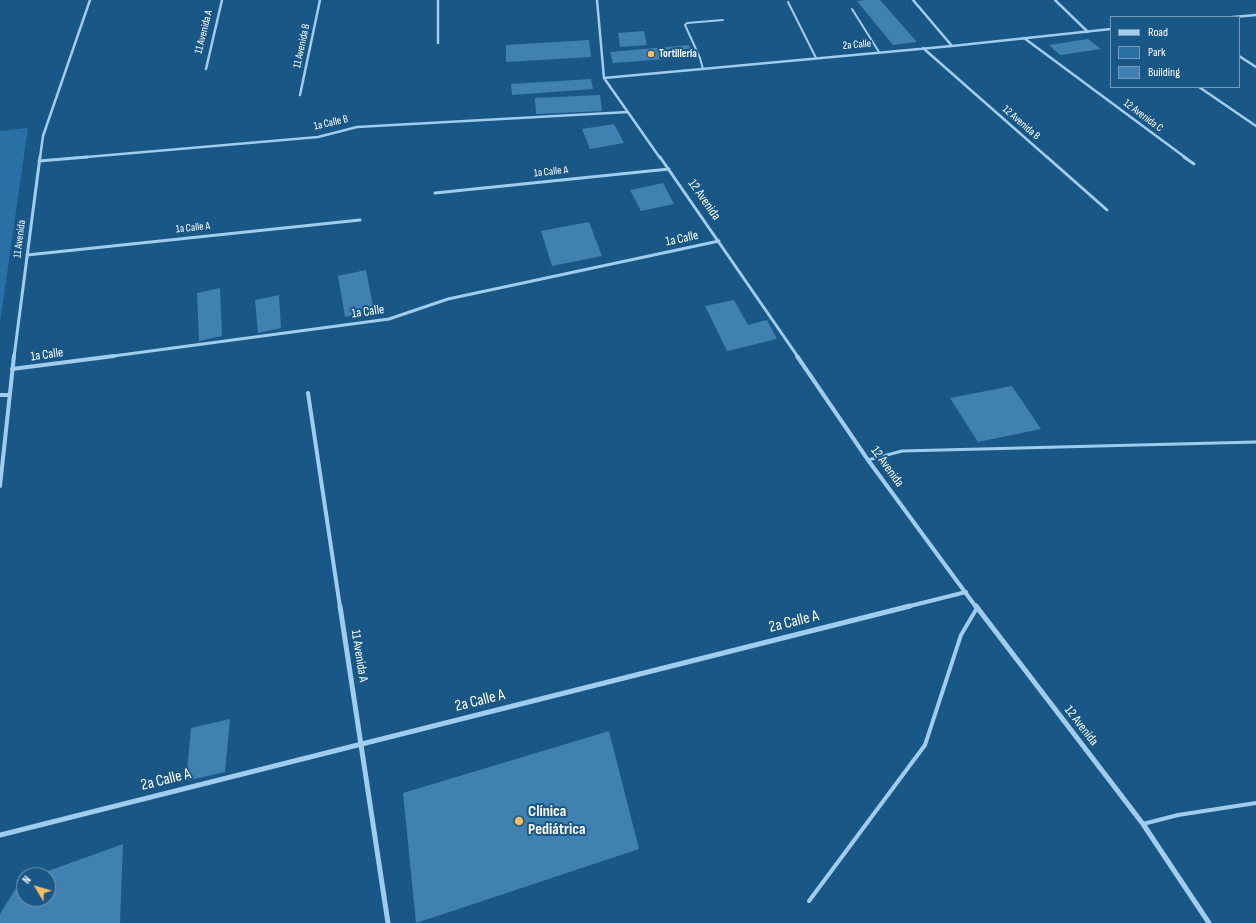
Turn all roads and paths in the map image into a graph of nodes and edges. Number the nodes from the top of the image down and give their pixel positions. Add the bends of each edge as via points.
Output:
1 (90, 0) edge
2 (222, 0) edge
3 (320, 0) edge
4 (438, 0) edge
5 (597, 0) edge
6 (913, 0) edge
7 (1055, 0) edge
8 (788, 2) dead end
9 (852, 9) dead end
10 (1256, 15) edge
11 (1240, 16) edge
12 (723, 20) dead end
13 (1110, 29) edge
14 (1088, 32) junction
15 (1024, 38) junction
16 (438, 43) dead end
17 (952, 46) junction
18 (923, 48) junction
19 (878, 52) junction
20 (1240, 57) edge
21 (816, 58) junction
22 (1256, 67) edge
23 (703, 68) junction
24 (206, 69) dead end
25 (604, 78) junction
26 (1200, 88) edge
27 (300, 95) dead end
28 (628, 112) junction
29 (1256, 126) edge
30 (39, 161) junction
31 (1194, 164) dead end
32 (669, 169) junction
33 (435, 193) dead end
34 (1107, 210) dead end
35 (360, 220) dead end
36 (719, 241) junction
37 (27, 255) junction
38 (12, 369) junction
39 (308, 393) dead end
40 (0, 395) edge
41 (9, 395) junction
42 (1256, 442) edge
43 (868, 460) junction
44 (0, 480) edge
45 (0, 486) edge
46 (966, 592) junction
47 (977, 608) junction
48 (362, 744) junction
49 (1256, 804) edge
50 (1143, 824) junction
51 (0, 835) edge
52 (809, 901) dead end
53 (388, 923) edge
54 (1209, 923) edge

1 - 30 street, 11 Avenida via 54,100 43,136
2 - 24 street, 11 Avenida A
3 - 27 street, 11 Avenida B
4 - 16 street
5 - 25 street
6 - 17 street
7 - 14 street
8 - 21 lane
9 - 19 lane
10 - 11 street
12 - 23 lane via 687,22 685,25
13 - 14 street, 2a Calle
14 - 15 street, 2a Calle
15 - 17 street, 2a Calle
15 - 31 street, 12 Avenida C
17 - 18 street, 2a Calle
18 - 19 street, 2a Calle
18 - 34 street, 12 Avenida B
19 - 21 street, 2a Calle
20 - 22 street
21 - 23 street, 2a Calle
23 - 25 street, 2a Calle
25 - 28 street, 12 Avenida
26 - 29 street
28 - 30 street, 1a Calle B via 357,127 318,137
28 - 32 street, 12 Avenida
30 - 37 street, 11 Avenida
32 - 33 street, 1a Calle A
32 - 36 street, 12 Avenida
35 - 37 street, 1a Calle A
36 - 38 street, 1a Calle via 448,300 389,319
36 - 43 street, 12 Avenida
37 - 38 street, 11 Avenida
38 - 41 street, 11 Avenida
39 - 48 street, 11 Avenida A
40 - 41 street
41 - 44 street, 11 Avenida
42 - 43 lane via 902,452
43 - 46 street, 12 Avenida
44 - 45 street, 11 Avenida
46 - 47 street, 12 Avenida
46 - 48 street, 2a Calle A
47 - 50 street, 12 Avenida
47 - 52 lane via 961,635 924,745
48 - 51 street, 2a Calle A
48 - 53 street, 11 Avenida A
49 - 50 lane via 1178,815
50 - 54 street, 12 Avenida

